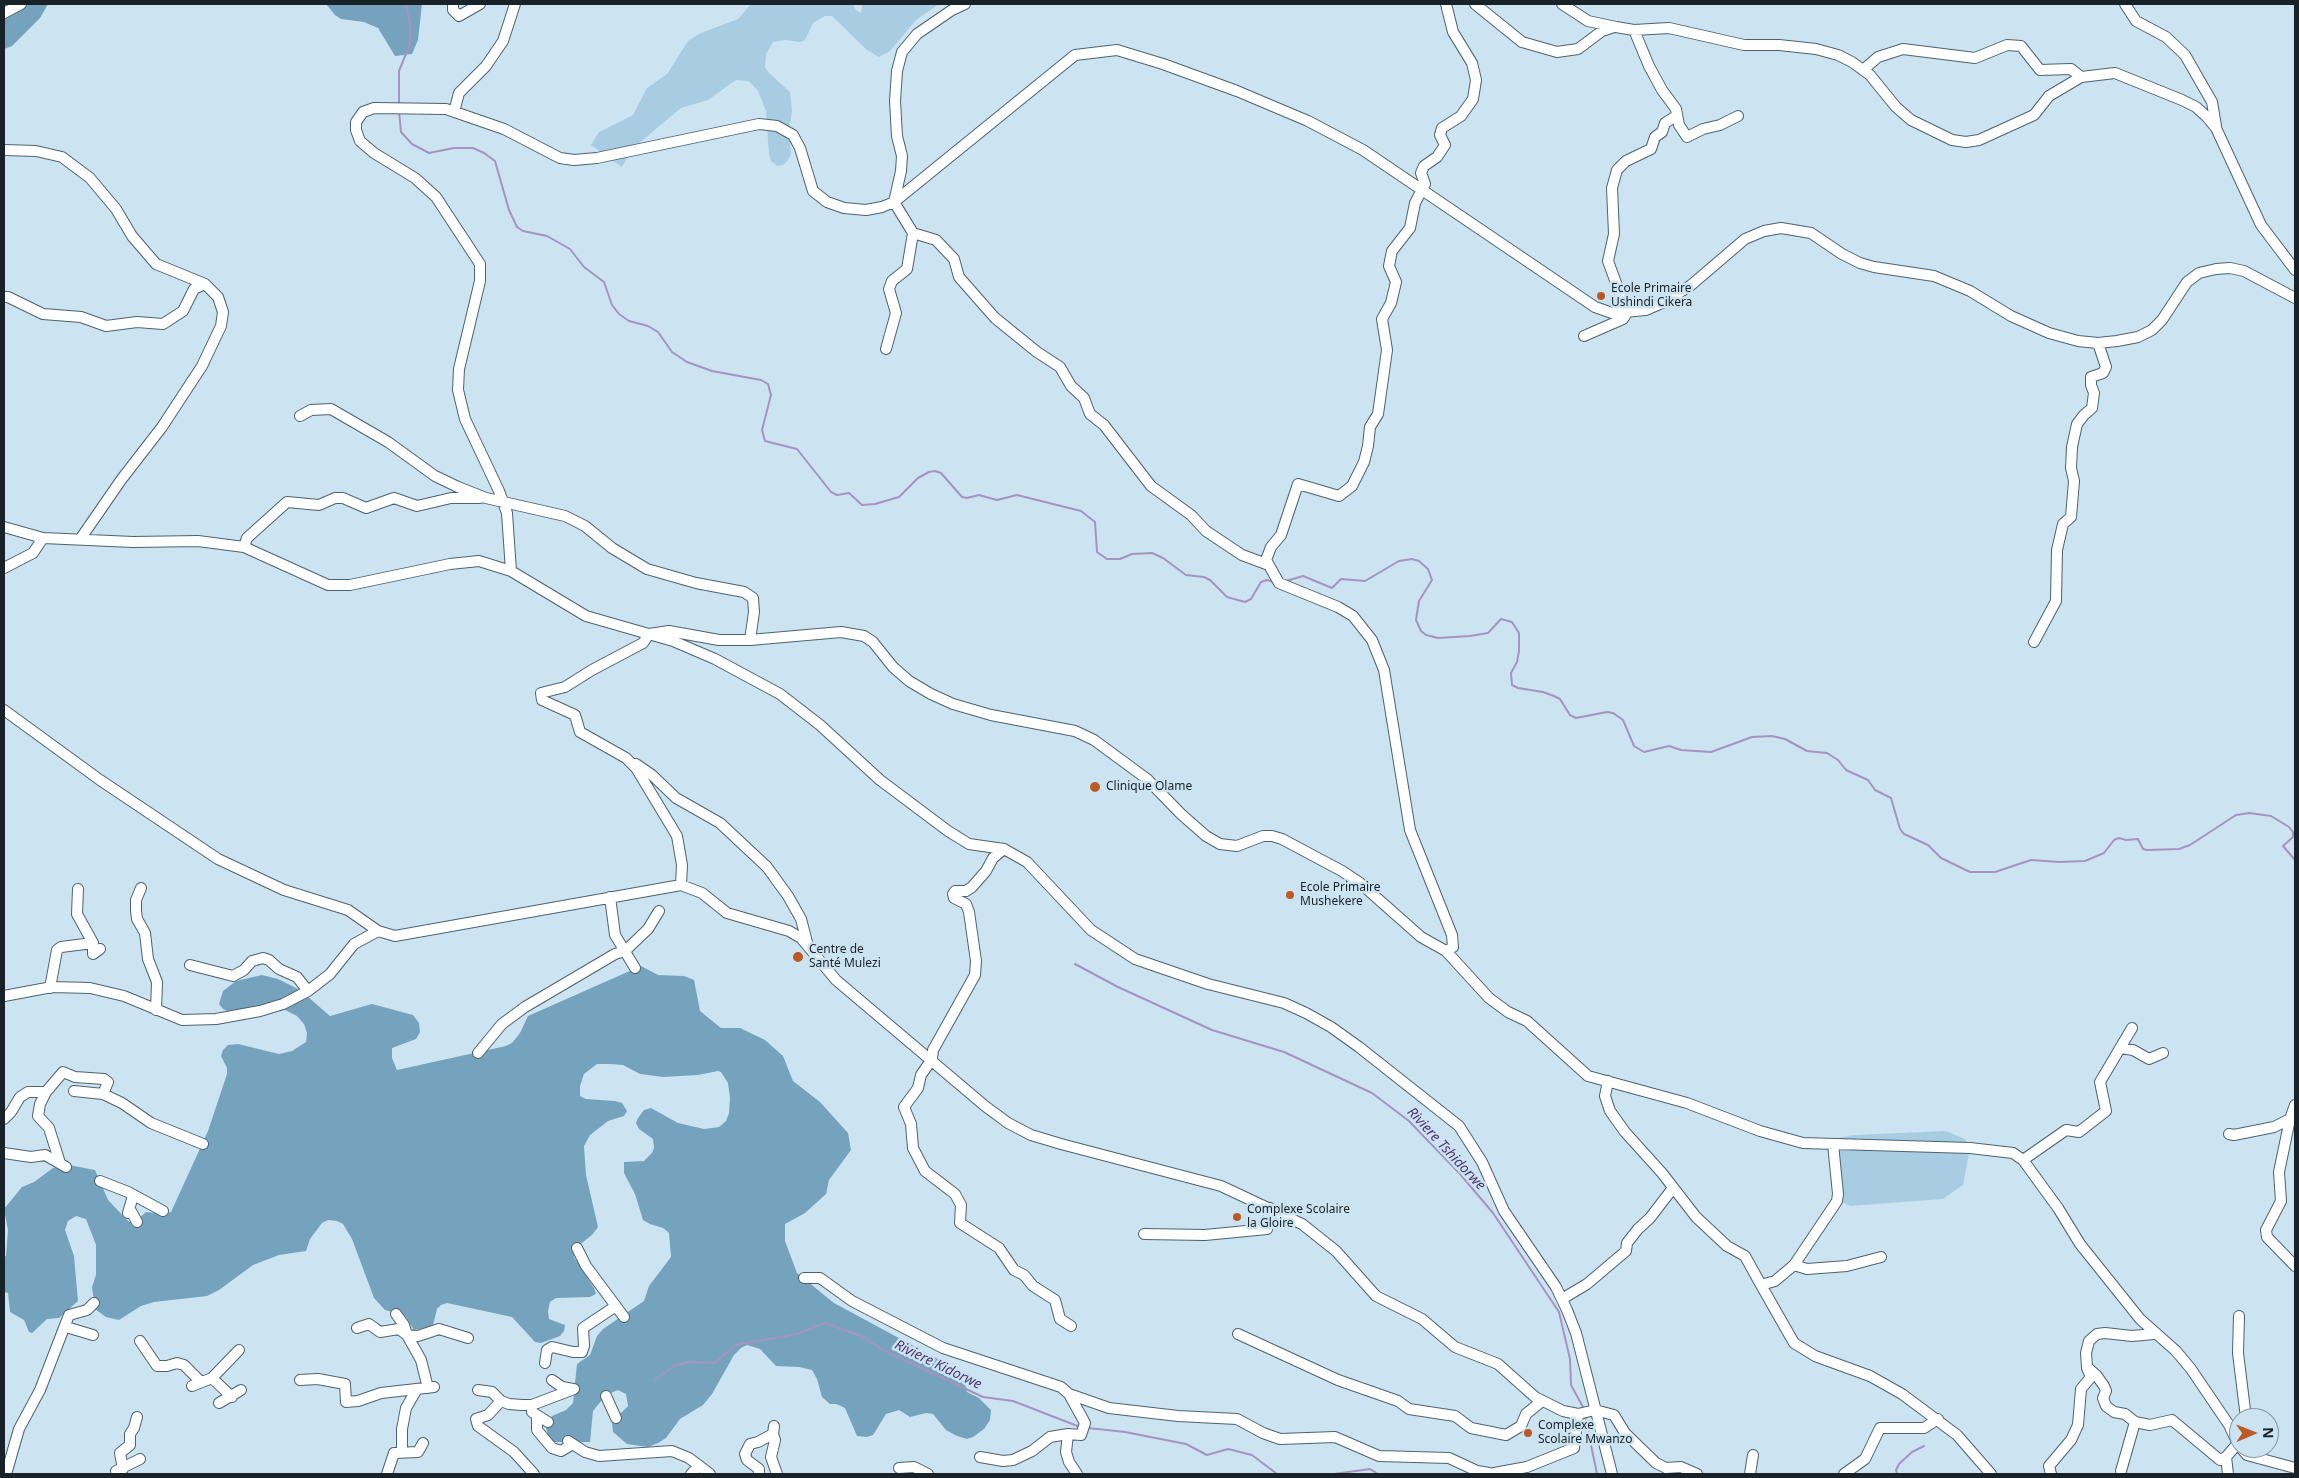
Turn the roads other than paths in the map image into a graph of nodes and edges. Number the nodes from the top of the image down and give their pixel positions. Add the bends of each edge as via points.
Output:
1 (21, 4) edge
2 (453, 4) edge
3 (480, 4) edge
4 (515, 4) edge
5 (965, 4) edge
6 (1446, 4) edge
7 (1475, 4) edge
8 (1562, 4) edge
9 (2125, 4) edge
10 (4, 13) edge
11 (1616, 27) junction
12 (1634, 30) junction
13 (1863, 70) junction
14 (2082, 77) junction
15 (454, 112) junction
16 (1676, 116) junction
17 (1738, 116) dead end
18 (2216, 128) junction
19 (4, 150) edge
20 (1421, 191) junction
21 (894, 202) junction
22 (913, 233) junction
23 (2295, 270) edge
24 (204, 284) junction
25 (4, 297) edge
26 (2295, 298) edge
27 (1627, 313) junction
28 (1584, 336) dead end
29 (2098, 343) junction
30 (886, 349) dead end
31 (300, 416) dead end
32 (486, 498) junction
33 (503, 501) junction
34 (4, 527) edge
35 (43, 538) junction
36 (81, 538) junction
37 (244, 547) junction
38 (1269, 565) junction
39 (4, 568) edge
40 (511, 571) junction
41 (649, 634) junction
42 (750, 640) junction
43 (2034, 642) dead end
44 (4, 710) edge
45 (626, 758) junction
46 (1004, 849) junction
47 (681, 885) junction
48 (141, 888) dead end
49 (78, 889) dead end
50 (610, 897) junction
51 (660, 911) dead end
52 (378, 931) junction
53 (808, 947) junction
54 (625, 951) junction
55 (1446, 951) junction
56 (190, 965) dead end
57 (635, 968) dead end
58 (50, 988) junction
59 (308, 991) junction
60 (4, 996) edge
61 (156, 1010) junction
62 (2132, 1028) dead end
63 (2121, 1048) junction
64 (2163, 1053) dead end
65 (478, 1054) dead end
66 (932, 1059) junction
67 (1608, 1081) junction
68 (74, 1091) dead end
69 (46, 1092) junction
70 (103, 1094) junction
71 (2295, 1105) edge
72 (4, 1119) edge
73 (2290, 1119) junction
74 (2229, 1134) dead end
75 (4, 1142) edge
76 (202, 1144) dead end
77 (1833, 1144) junction
78 (5, 1153) edge
79 (2023, 1160) junction
80 (100, 1181) dead end
81 (1673, 1188) junction
82 (133, 1196) junction
83 (1270, 1208) junction
84 (163, 1211) dead end
85 (137, 1222) dead end
86 (1144, 1234) dead end
87 (577, 1248) dead end
88 (1881, 1257) dead end
89 (1794, 1266) junction
90 (2295, 1266) edge
91 (804, 1278) dead end
92 (1761, 1285) junction
93 (1562, 1299) junction
94 (94, 1303) dead end
95 (616, 1306) junction
96 (396, 1314) dead end
97 (2239, 1316) dead end
98 (624, 1317) dead end
99 (1071, 1326) dead end
100 (66, 1327) junction
101 (357, 1328) dead end
102 (1238, 1334) dead end
103 (2154, 1334) junction
104 (94, 1335) dead end
105 (407, 1335) junction
106 (468, 1338) dead end
107 (140, 1341) dead end
108 (239, 1350) dead end
109 (545, 1363) dead end
110 (2087, 1367) junction
111 (212, 1378) junction
112 (300, 1380) dead end
113 (552, 1380) dead end
114 (417, 1389) junction
115 (241, 1390) dead end
116 (478, 1390) dead end
117 (1069, 1394) junction
118 (232, 1396) junction
119 (606, 1396) dead end
120 (1542, 1400) junction
121 (358, 1401) junction
122 (501, 1401) junction
123 (219, 1403) dead end
124 (528, 1405) junction
125 (2245, 1408) edge
126 (342, 1409) dead end
127 (1595, 1410) junction
128 (1578, 1414) junction
129 (537, 1415) junction
130 (137, 1417) dead end
131 (616, 1418) dead end
132 (1938, 1419) junction
133 (548, 1422) dead end
134 (2135, 1422) junction
135 (2229, 1425) edge
136 (1068, 1434) junction
137 (423, 1443) dead end
138 (402, 1453) junction
139 (2229, 1454) edge
140 (1753, 1455) dead end
141 (980, 1457) dead end
142 (2226, 1457) junction
143 (2258, 1458) edge
144 (140, 1459) dead end
145 (898, 1468) dead end
146 (2295, 1468) edge
147 (695, 1470) edge
148 (2121, 1471) dead end
149 (4, 1473) edge
150 (387, 1474) edge
151 (534, 1474) edge
152 (710, 1474) edge
153 (759, 1474) edge
154 (777, 1474) edge
155 (928, 1474) edge
156 (1077, 1474) edge
157 (1489, 1474) edge
158 (1612, 1474) edge
159 (1697, 1474) edge
160 (1750, 1474) edge
161 (1844, 1474) edge
162 (1991, 1474) edge
163 (2051, 1474) edge
164 (2228, 1474) edge

1 - 10 street
2 - 3 street via 453,10 459,16
4 - 15 street via 503,41 486,66 459,93
5 - 21 street via 917,34 902,52 895,101 902,156
6 - 20 street via 1453,32 1472,64 1476,80 1473,100 1462,116 1442,128 1440,135 1445,145 1437,157 1424,166 1421,173 1425,184
7 - 11 street via 1522,42 1557,52 1578,49 1602,31
8 - 11 street via 1588,21
9 - 18 street via 2136,21 2166,37 2185,55 2212,102
11 - 12 street
12 - 13 street via 1669,28 1744,46 1816,49 1838,55
12 - 16 street via 1649,66 1676,109
13 - 14 street via 1878,57 1903,49 1975,58 2007,45 2021,46 2040,70 2071,69
13 - 14 street via 1911,120 1952,140 1966,142 1979,140 2034,115 2049,96
14 - 18 street via 2115,73 2196,107
15 - 21 street via 504,129 560,158 574,160 759,124 777,126 793,135 814,191 827,202 866,210
15 - 33 street via 374,108 363,112 356,122 356,130 360,141 374,153 415,178 436,197 480,264 480,281 459,369 458,390 466,419
16 - 17 street via 1687,137
16 - 27 street via 1665,123 1662,132 1655,136 1652,148 1616,170 1612,188 1614,234 1608,261
18 - 23 street via 2261,226
19 - 24 street via 36,151 62,157 95,184 156,264
20 - 21 street via 1363,150 1308,121 1237,91 1117,50 1075,55
20 - 27 street via 1595,307 1612,313
20 - 38 street via 1415,202 1410,228 1392,250 1388,266 1396,282 1391,303 1382,319 1387,350 1378,414 1370,427 1364,462 1352,486 1339,496 1298,484 1281,535 1266,560
21 - 22 street
22 - 30 street via 907,269 892,281 889,289 896,313
22 - 38 street via 936,240 954,259 959,277 995,318 1060,367 1071,386 1084,398 1090,414 1104,425 1151,486 1191,515 1206,531 1242,555
24 - 25 street via 194,289 183,311 163,324 137,322 106,326 80,317 44,314
24 - 36 street via 218,297 223,312 221,326 202,366
26 - 29 street via 2244,271 2216,269 2199,273 2187,282 2152,330 2138,337
27 - 28 street via 1623,319
27 - 29 street via 1662,303 1690,286 1745,239 1781,228 1811,234 1860,263 1934,276 1970,290 2011,316 2049,333
29 - 43 street via 2106,367 2104,373 2091,377 2092,408 2077,424 2072,447 2071,517 2063,524 2057,550 2056,601
31 - 32 street via 310,410 331,409 388,442 435,476
32 - 33 street
32 - 37 street via 451,498 417,506 394,498 366,508 343,498 335,498 319,506 287,502 248,538
33 - 40 street via 510,540
33 - 42 street via 565,516 647,569 744,592 753,598
34 - 35 street
35 - 36 street
35 - 39 street via 33,553
36 - 37 street via 133,542 198,541
37 - 40 street via 328,585 350,585 479,560
38 - 55 street via 1279,583 1353,616 1372,640 1384,670 1410,830 1452,935 1453,947
40 - 41 street via 586,616
41 - 42 street via 669,631 719,640
41 - 45 street via 643,643 566,687 541,693 542,700 574,715 580,732
41 - 46 street via 715,659 780,694 820,725 880,780 948,831 970,844
42 - 55 street via 841,632 864,636 910,682 953,704 991,715 1075,731 1094,740 1148,779 1181,814 1220,844 1237,846 1272,836 1314,856 1360,883 1404,924
44 - 52 street via 218,859 284,890 348,910
45 - 47 street via 636,768 677,836 682,865
45 - 53 street via 652,775 676,798 720,823 767,867 801,920
46 - 66 street via 993,858 972,887 953,894 954,898 966,904 969,912 975,975 933,1050
46 - 93 street via 1038,872 1091,930 1136,958 1208,984 1284,1003 1306,1013 1360,1047 1436,1106 1459,1126 1469,1140 1504,1211
47 - 50 street
47 - 53 street via 702,893 727,913 788,931 801,938
48 - 61 street via 136,911 157,982
49 - 58 street via 77,914 96,946 61,947 57,950
50 - 52 street via 414,934 395,936
50 - 54 street via 615,934
51 - 54 street via 648,930
52 - 59 street via 354,944 330,974
53 - 66 street via 836,980
54 - 57 street
54 - 65 street via 525,1007 502,1024
55 - 67 street via 1498,1006 1527,1020 1588,1076
56 - 59 street via 233,976 252,961 262,958 297,977
58 - 60 street
58 - 61 street via 90,988 124,996
59 - 61 street via 260,1011 216,1019 182,1020
62 - 63 street
63 - 64 street via 2133,1050 2149,1059
63 - 79 street via 2100,1082 2106,1111 2079,1132 2066,1130
66 - 83 street via 985,1106 1031,1135 1204,1180
66 - 99 street via 921,1074 918,1088 904,1107 912,1124 912,1148 925,1171 955,1194 961,1205 960,1223 999,1248 1014,1270 1055,1300 1060,1319
67 - 77 street via 1687,1102 1784,1139 1818,1145
67 - 81 street via 1606,1096 1610,1111
68 - 70 street
69 - 70 street via 63,1072 75,1077 104,1079 108,1082
69 - 72 street via 28,1092 20,1097
69 - 78 street via 38,1116 49,1128 63,1165 45,1155
70 - 76 street via 151,1123
71 - 73 street
73 - 74 street via 2274,1127
73 - 90 street via 2280,1172 2281,1201 2266,1230 2267,1237
75 - 78 street
77 - 79 street via 1986,1150 2013,1153
77 - 89 street via 1837,1200
79 - 103 street via 2080,1244
80 - 82 street
81 - 92 street via 1696,1217 1727,1246 1744,1256
81 - 93 street via 1627,1243 1626,1251 1587,1284
82 - 84 street
82 - 85 street via 128,1213 131,1211
83 - 86 street via 1267,1229 1205,1235
83 - 120 street via 1322,1238 1376,1296 1422,1319 1455,1347 1505,1368
87 - 95 street via 586,1266
88 - 89 street via 1847,1266 1807,1269
89 - 92 street via 1775,1281
91 - 117 street via 820,1278 852,1301 943,1348 1061,1387
92 - 132 street via 1794,1343 1824,1360 1852,1368 1884,1383
93 - 127 street via 1576,1333
94 - 100 street via 87,1310 69,1315
95 - 98 street
95 - 109 street via 583,1328 582,1352 552,1346 547,1350
96 - 105 street
97 - 125 street via 2238,1353
100 - 104 street
100 - 149 street via 40,1390 19,1429
101 - 105 street via 369,1324 380,1332 399,1329
102 - 120 street via 1409,1409 1455,1416 1471,1428 1506,1435 1520,1426 1526,1414
103 - 110 street via 2097,1334 2089,1341
103 - 135 street via 2176,1351
105 - 106 street via 418,1336 439,1329
105 - 114 street via 431,1387
107 - 111 street via 156,1366 184,1365 196,1384
108 - 111 street
110 - 134 street via 2104,1386 2106,1406
110 - 163 street via 2091,1377 2081,1389 2078,1425 2071,1440 2049,1466
111 - 118 street
112 - 121 street via 344,1381 346,1402
113 - 124 street via 562,1388 574,1389
114 - 121 street via 381,1393
114 - 138 street via 406,1408
115 - 118 street
116 - 122 street via 493,1388
117 - 136 street via 1084,1428 1081,1435
117 - 157 street via 1109,1408 1237,1419 1280,1439 1335,1437 1379,1456 1450,1458
118 - 123 street
119 - 131 street
120 - 128 street via 1563,1411
121 - 126 street
122 - 124 street
122 - 151 street via 488,1415 476,1419 477,1430 514,1452
124 - 129 street
127 - 128 street
127 - 158 street
127 - 159 street via 1614,1415 1625,1433 1656,1463
128 - 157 street via 1574,1448 1527,1467
129 - 133 street
129 - 147 street via 537,1430 552,1448 561,1451 570,1443 599,1456 642,1450 672,1451 689,1458
130 - 144 street via 130,1434 130,1445 120,1453 119,1470
132 - 161 street via 1924,1428 1880,1428 1865,1459
132 - 162 street via 1963,1441
134 - 142 street via 2150,1425 2172,1420 2220,1460
134 - 148 street
136 - 141 street via 1050,1437 1014,1460
136 - 156 street via 1068,1462
137 - 138 street via 418,1452
138 - 150 street via 394,1453
139 - 142 street
140 - 160 street
142 - 164 street
143 - 146 street
145 - 155 street via 914,1468
147 - 152 street
153 - 154 street via 759,1469 747,1460 745,1454 750,1444 774,1430 771,1452

